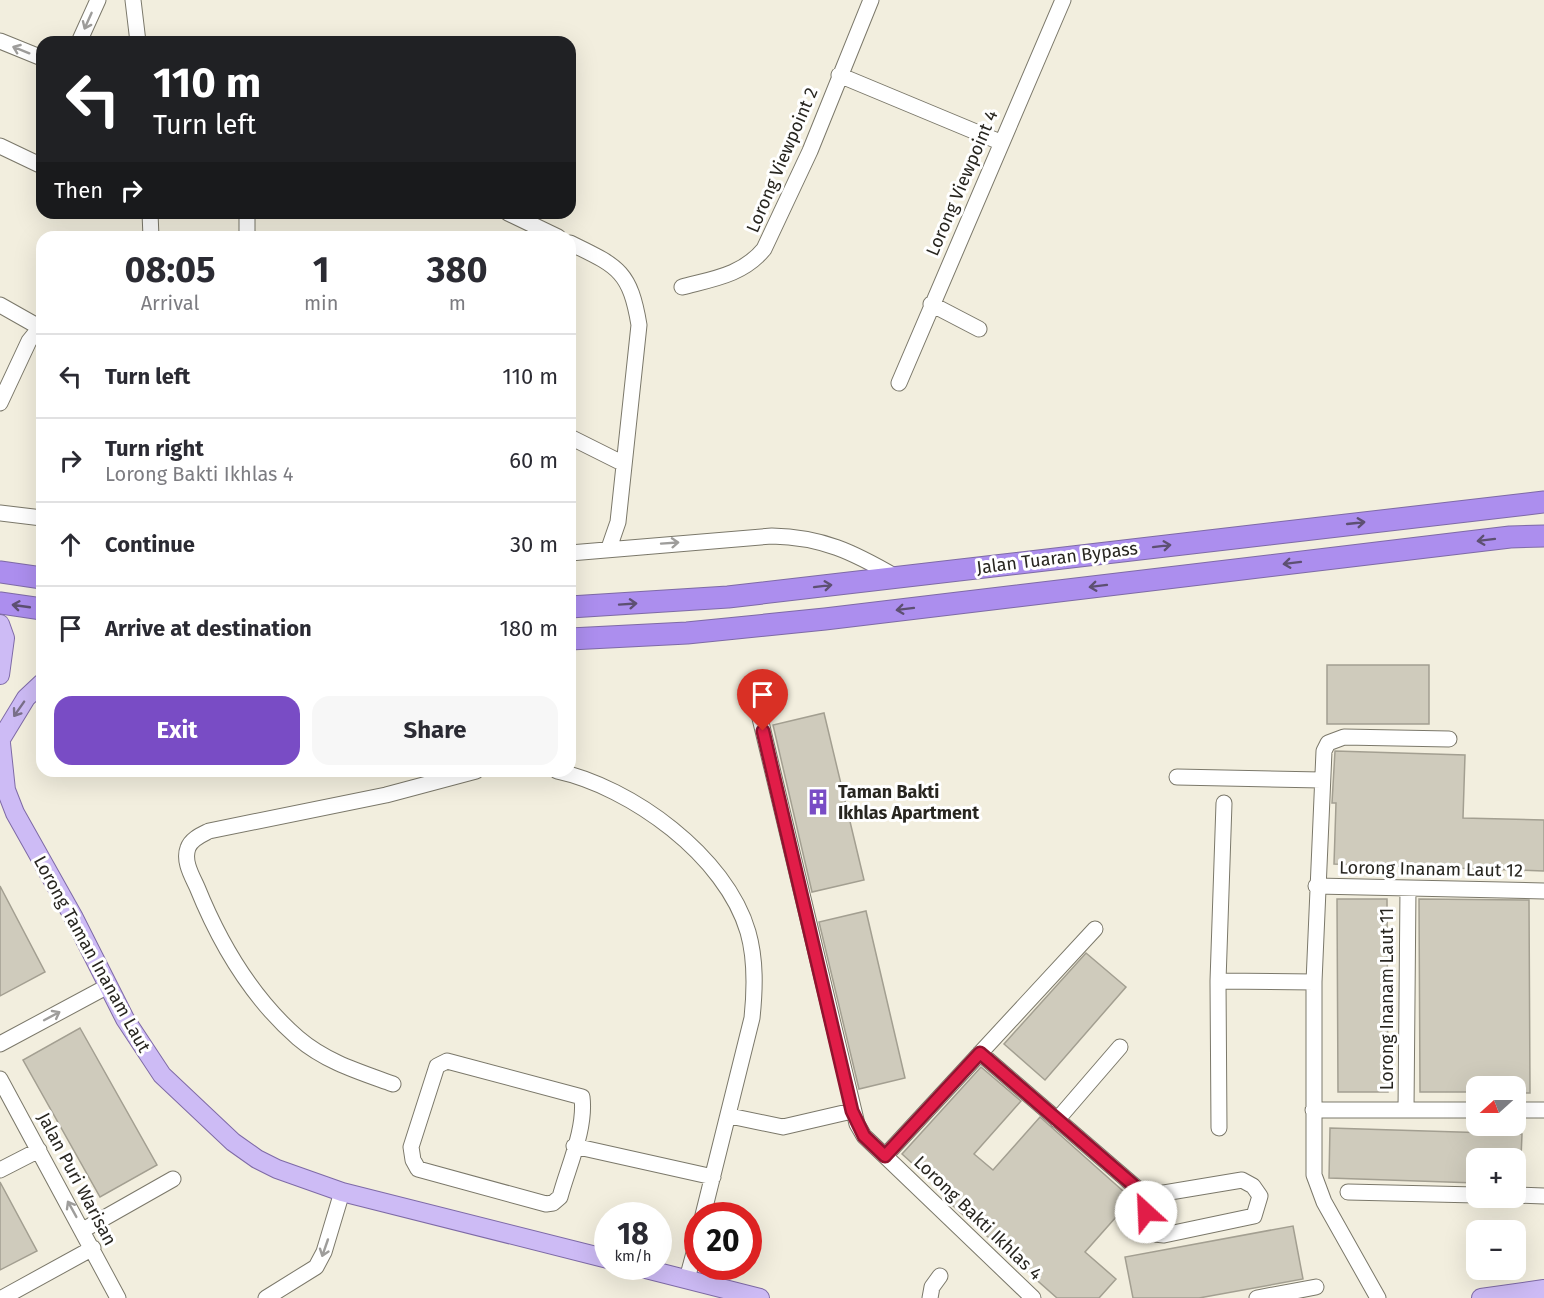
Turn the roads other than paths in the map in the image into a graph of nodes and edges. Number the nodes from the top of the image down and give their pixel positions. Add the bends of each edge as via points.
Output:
1 (98, 0) edge
2 (133, 0) edge
3 (859, 0) edge
4 (870, 0) edge
5 (1063, 0) edge
6 (860, 27) junction
7 (82, 36) edge
8 (137, 36) edge
9 (0, 41) edge
10 (36, 56) edge
11 (839, 75) junction
12 (1000, 142) junction
13 (0, 146) edge
14 (36, 163) edge
15 (520, 219) edge
16 (546, 231) edge
17 (576, 246) edge
18 (682, 287) dead end
19 (932, 304) junction
20 (0, 305) edge
21 (36, 324) edge
22 (979, 329) dead end
23 (36, 331) edge
24 (898, 383) dead end
25 (0, 403) edge
26 (576, 440) edge
27 (622, 463) junction
28 (1544, 502) edge
29 (0, 513) edge
30 (36, 517) edge
31 (618, 522) junction
32 (1544, 536) edge
33 (629, 546) junction
34 (609, 548) junction
35 (576, 552) edge
36 (0, 572) edge
37 (36, 577) edge
38 (896, 577) junction
39 (0, 603) edge
40 (576, 607) edge
41 (36, 608) edge
42 (0, 624) edge
43 (576, 639) edge
44 (0, 675) edge
45 (36, 689) edge
46 (759, 714) dead end
47 (0, 734) edge
48 (1, 739) edge
49 (1449, 739) dead end
50 (576, 775) edge
51 (454, 777) edge
52 (1177, 777) dead end
53 (1321, 780) junction
54 (1224, 803) dead end
55 (1317, 886) junction
56 (1408, 888) junction
57 (1544, 891) edge
58 (1095, 929) dead end
59 (1218, 981) junction
60 (1314, 982) junction
61 (108, 986) junction
62 (0, 1044) edge
63 (1120, 1047) dead end
64 (980, 1053) junction
65 (0, 1078) edge
66 (393, 1084) dead end
67 (1313, 1110) junction
68 (1406, 1110) junction
69 (1466, 1110) edge
70 (1526, 1110) edge
71 (1544, 1110) edge
72 (852, 1111) junction
73 (730, 1116) junction
74 (1057, 1120) junction
75 (1219, 1128) dead end
76 (574, 1146) junction
77 (39, 1150) junction
78 (885, 1156) junction
79 (0, 1170) edge
80 (713, 1177) junction
81 (173, 1179) dead end
82 (342, 1192) junction
83 (1348, 1192) dead end
84 (1466, 1195) edge
85 (1526, 1195) edge
86 (1146, 1196) junction
87 (1544, 1196) edge
88 (706, 1202) edge
89 (83, 1230) junction
90 (93, 1248) junction
91 (594, 1255) edge
92 (940, 1276) dead end
93 (691, 1280) edge
94 (1316, 1287) dead end
95 (1544, 1289) edge
96 (2, 1298) edge
97 (118, 1298) edge
98 (266, 1298) edge
99 (760, 1298) edge
100 (930, 1298) edge
101 (1033, 1298) edge
102 (1257, 1298) edge
103 (1378, 1298) edge
104 (1481, 1298) edge

1 -> 7 street
2 - 8 street
3 - 6 street
4 - 6 street, Lorong Viewpoint 2
5 - 12 street, Lorong Viewpoint 4
6 - 11 street, Lorong Viewpoint 2
10 -> 9 street
11 - 12 street
11 - 18 street, Lorong Viewpoint 2 via 810,152 764,249 754,262 738,271
12 - 19 street, Lorong Viewpoint 4
13 - 14 street
15 - 16 street
17 - 27 street via 610,262 623,275 636,306 639,325
19 - 22 street
19 - 24 street, Lorong Viewpoint 4
20 - 21 street
23 - 25 street via 28,340
26 - 27 street
27 - 31 street
38 -> 28 highway, Jalan Tuaran Bypass
29 - 30 street
31 - 33 street
31 - 34 street
32 -> 43 highway, Jalan Tuaran Bypass via 1499,538 825,619 687,633
33 - 34 street
33 -> 38 street via 800,537 828,543
34 - 35 street
36 - 37 highway
40 -> 38 highway, Jalan Tuaran Bypass via 728,597
41 -> 39 highway
42 - 44 main road via 5,638
45 -> 48 main road
46 - 72 street, Lorong Bakti Ikhlas 4
47 - 48 main road, Lorong Taman Inanam Laut
48 - 61 main road, Lorong Taman Inanam Laut via 6,790 15,813
49 - 53 street via 1335,739 1324,751
50 - 73 street via 612,789 671,830 727,888 740,912 753,958 755,989
51 - 66 street via 386,795 209,831 194,839 186,855 233,962 274,1014 299,1039 338,1064
52 - 53 street
53 - 55 street
54 - 59 street
55 - 56 street, Lorong Inanam Laut 12
55 - 60 street
56 - 57 street, Lorong Inanam Laut 12
56 - 68 street, Lorong Inanam Laut 11
58 - 64 street
59 - 60 street
59 - 75 street
60 - 67 street
62 -> 61 street
61 - 82 main road, Lorong Taman Inanam Laut via 144,1052 162,1075 224,1134 257,1159
63 - 74 street
64 - 74 street
64 - 78 street
65 - 77 street, Jalan Puri Warisan
67 - 68 street
67 - 103 street via 1312,1162 1317,1188
68 - 69 street
70 - 71 street
72 - 73 street via 783,1126
72 - 78 street, Lorong Bakti Ikhlas 4 via 864,1136
73 - 80 street
74 - 86 street
76 - 76 street via 582,1097 447,1061 437,1066 411,1147 418,1169 546,1204 560,1197
76 - 80 street
77 - 79 street
89 -> 77 street, Jalan Puri Warisan
78 - 101 street, Lorong Bakti Ikhlas 4
80 - 88 street
81 - 89 street
82 - 91 main road, Lorong Taman Inanam Laut
82 -> 98 street via 316,1267
83 - 84 street
85 - 87 street
86 - 86 street via 1150,1228 1154,1234 1164,1235 1254,1216 1260,1196 1242,1180
89 - 90 street, Jalan Puri Warisan
90 - 96 street
90 - 97 street, Jalan Puri Warisan
92 - 100 street
93 - 99 main road
94 - 102 street
95 - 104 main road

